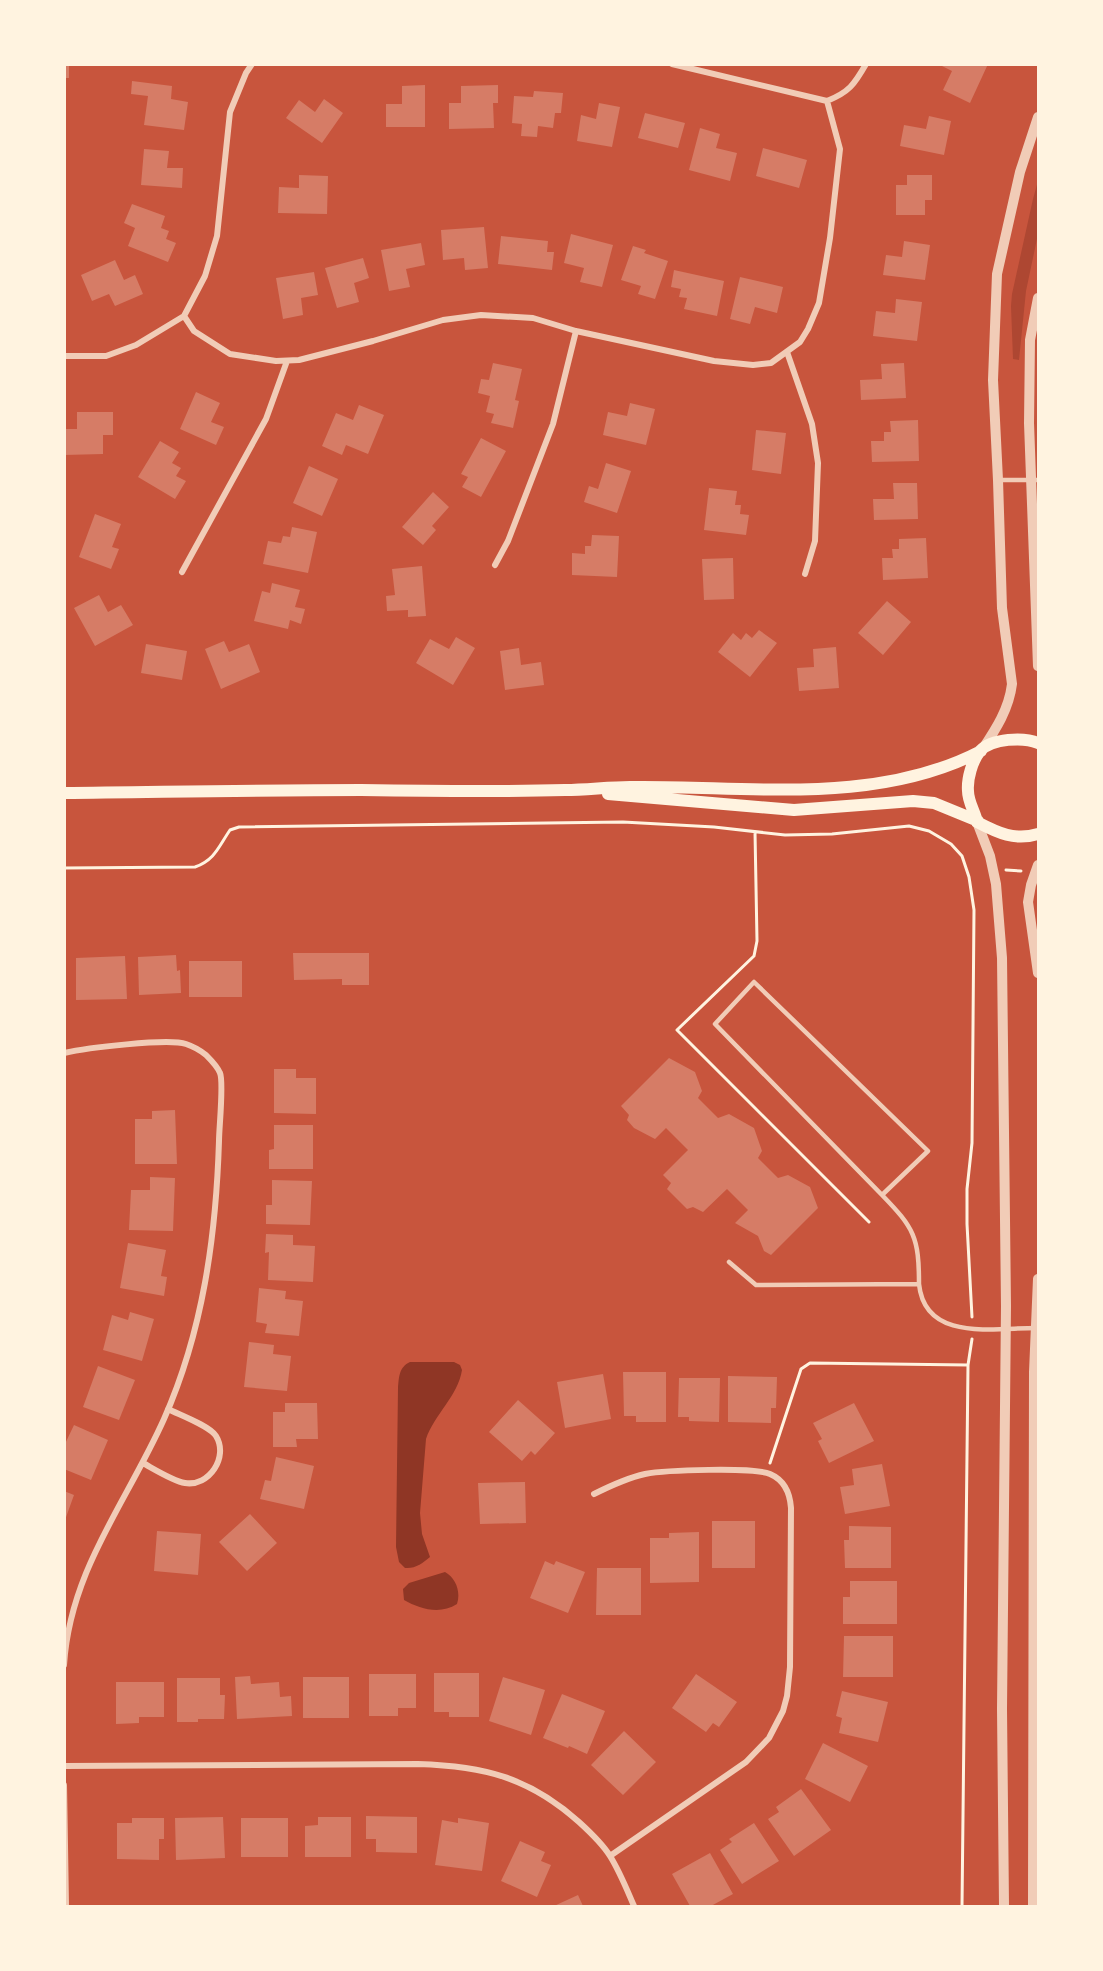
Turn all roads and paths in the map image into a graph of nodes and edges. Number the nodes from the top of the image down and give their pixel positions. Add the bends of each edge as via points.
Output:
1 (252, 64) edge
2 (672, 64) edge
3 (866, 64) edge
4 (826, 101) junction
5 (1038, 117) edge
6 (1038, 298) edge
7 (184, 316) junction
8 (576, 331) junction
9 (787, 352) junction
10 (64, 356) edge
11 (287, 361) junction
12 (998, 480) junction
13 (1035, 480) edge
14 (495, 565) dead end
15 (183, 572) dead end
16 (805, 574) dead end
17 (1038, 666) edge
18 (1038, 743) edge
19 (981, 750) junction
20 (566, 790) junction
21 (64, 793) edge
22 (977, 821) junction
23 (755, 832) junction
24 (1038, 834) edge
25 (1038, 865) edge
26 (64, 868) edge
27 (1038, 973) edge
28 (64, 1053) edge
29 (882, 1195) junction
30 (869, 1222) dead end
31 (729, 1262) dead end
32 (1038, 1279) edge
33 (919, 1284) junction
34 (972, 1328) junction
35 (1005, 1328) junction
36 (1036, 1328) junction
37 (968, 1365) junction
38 (168, 1409) junction
39 (143, 1463) junction
40 (766, 1473) junction
41 (594, 1494) dead end
42 (64, 1665) edge
43 (64, 1766) edge
44 (64, 1785) edge
45 (610, 1856) junction
46 (66, 1906) edge
47 (634, 1906) edge
48 (962, 1906) edge
49 (1004, 1906) edge
50 (1033, 1906) edge

1 - 7 street via 230,111 217,236 205,276
2 - 4 street
3 - 4 street via 844,94
4 - 9 street via 840,149 830,238 819,303 800,342
5 - 12 street via 1020,172 997,274 993,380
6 - 13 street via 1030,340
7 - 10 street via 136,345 106,356
7 - 11 street via 194,331 230,354
8 - 9 street via 714,362 771,363
8 - 11 street via 533,318 480,315 443,320
8 - 14 street via 553,424
9 - 16 street via 812,424 818,463 815,541
11 - 15 street via 266,418
12 - 13 lane
12 - 19 street via 1002,608 1012,684 1005,712
13 - 17 street
18 - 19 main road via 1013,740
19 - 20 main road via 924,774 858,785 810,789
19 - 22 main road via 968,784
20 - 21 main road
20 - 22 main road via 794,810 913,801 934,803
22 - 24 main road via 1008,836
22 - 35 street via 994,872 1001,927
23 - 26 path via 623,822 239,827 230,830 206,864 195,867
23 - 30 path via 754,956 677,1030
23 - 34 path via 832,834 909,826 951,844 962,856 974,910 972,1143 967,1188
25 - 27 street via 1028,902
28 - 38 street via 148,1043 185,1043 206,1054 221,1074 218,1193 209,1266 190,1348
29 - 29 lane via 716,1024 754,982 928,1151
29 - 33 lane via 915,1237
31 - 33 lane via 756,1285
32 - 36 street
33 - 34 lane via 923,1302 933,1316 952,1326
34 - 35 lane
34 - 37 path
35 - 36 lane
35 - 49 street
36 - 50 street
37 - 40 path via 810,1363 801,1369
37 - 48 path
38 - 39 street
38 - 39 street via 216,1436 220,1450 216,1468 205,1479 186,1483
39 - 42 street via 82,1580 69,1623
40 - 41 street via 654,1472
40 - 45 street via 787,1490 791,1508 790,1667 783,1711 769,1738 746,1762
43 - 45 street via 418,1764 475,1768 517,1781 546,1797 571,1815
44 - 46 street
45 - 47 street

